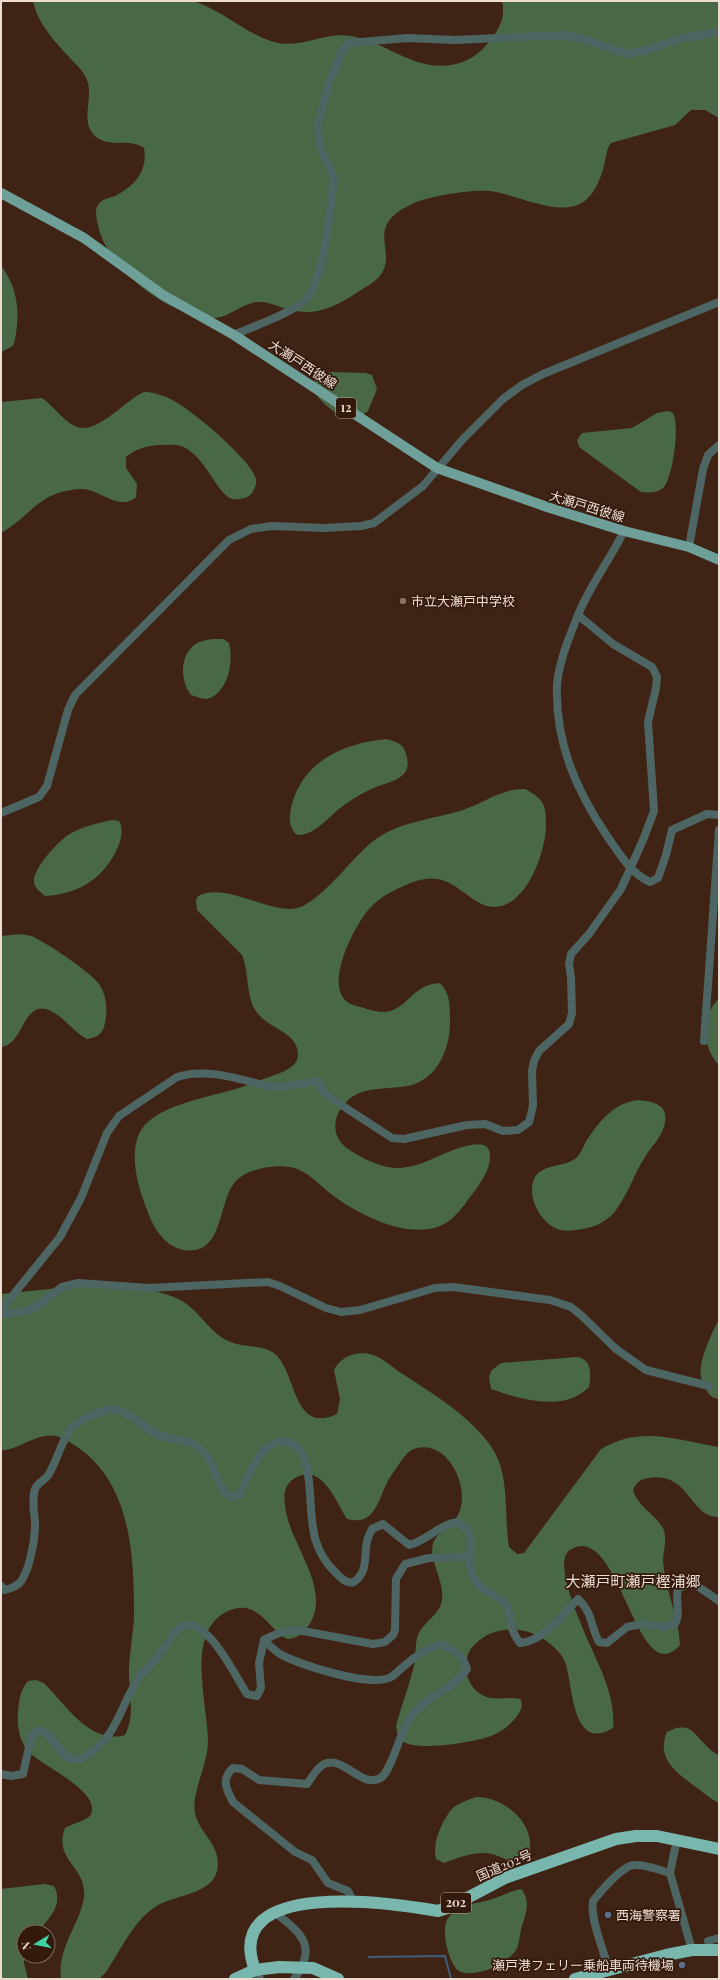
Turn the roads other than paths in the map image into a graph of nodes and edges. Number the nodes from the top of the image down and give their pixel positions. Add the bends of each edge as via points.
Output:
1 (719, 32) edge
2 (1, 193) edge
3 (719, 302) edge
4 (234, 335) junction
5 (719, 445) edge
6 (437, 468) junction
7 (624, 531) junction
8 (689, 547) junction
9 (717, 560) edge
10 (578, 615) junction
11 (1, 813) edge
12 (719, 816) edge
13 (719, 830) edge
14 (630, 867) junction
15 (704, 1042) dead end
16 (1, 1310) edge
17 (1, 1314) edge
18 (709, 1386) dead end
19 (468, 1557) junction
20 (1, 1586) edge
21 (719, 1601) edge
22 (264, 1640) junction
23 (1, 1774) edge
24 (677, 1839) junction
25 (719, 1849) edge
26 (670, 1873) junction
27 (353, 1901) junction
28 (275, 1913) junction
29 (719, 1938) edge
30 (708, 1941) dead end
31 (692, 1950) junction
32 (719, 1950) edge
33 (303, 1968) junction
34 (609, 1970) junction
35 (258, 1974) edge
36 (235, 1979) edge
37 (294, 1979) edge
38 (338, 1979) edge
39 (575, 1979) edge

1 - 4 street via 682,38 628,54 561,35 455,40 407,38 349,43 342,51 329,83 317,127 321,150 334,179 323,254 314,285 304,301 293,308
2 - 4 main road, 大瀬戸西彼線 / 12 via 84,238 163,295
3 - 6 street via 522,385 503,399
4 - 6 main road, 大瀬戸西彼線 / 12
5 - 8 street via 708,455 703,469
6 - 7 main road, 大瀬戸西彼線 / 12
6 - 11 street via 423,486 374,523 339,527 272,526 251,529 229,540 76,695 68,710 47,786 39,797
7 - 8 main road, 大瀬戸西彼線 / 12
7 - 10 street
8 - 9 main road, 大瀬戸西彼線 / 12
10 - 14 street via 565,648 557,684 558,715 572,774 584,801
10 - 14 street via 613,644 652,666 657,678 648,722 654,811
12 - 14 street via 707,814 672,830 658,878 650,882 639,877
13 - 15 street
14 - 16 street via 621,889 571,954 569,964 572,1013 569,1024 538,1051 532,1071 533,1106 528,1122 518,1130 503,1131 485,1124 467,1125 404,1139 392,1138 326,1095 318,1081 271,1087 210,1074 188,1073 177,1077 119,1116 107,1133 84,1191 60,1237
17 - 18 street via 26,1311 39,1305 62,1287 78,1283 149,1288 268,1282 326,1308 341,1312 360,1310 435,1288 452,1287 550,1300 571,1307 616,1349 646,1370
19 - 20 street via 471,1541 469,1532 458,1522 449,1523 420,1543 409,1545 383,1524 372,1529 367,1541 365,1568 360,1578 354,1582 346,1582 334,1572 315,1543 306,1464 294,1444 286,1441 269,1446 260,1455 240,1494 231,1497 224,1493 209,1458 197,1446 154,1433 117,1409 100,1412 70,1429 48,1476 36,1487 33,1500 35,1526 23,1580 10,1589 4,1590
19 - 21 street via 471,1572 478,1584 485,1592 501,1599 507,1606 513,1635 520,1643 529,1642 552,1627 578,1599 590,1614 599,1642 607,1643 627,1627 642,1624 663,1627 675,1624 678,1620 676,1595 678,1588 686,1584 693,1582
19 - 22 street via 429,1558 405,1564 396,1579 395,1630 385,1642 373,1644 293,1630 280,1632
22 - 23 street via 259,1663 261,1688 257,1696 252,1696 247,1694 217,1645 197,1627 192,1625 179,1628 152,1664 141,1674 107,1738 92,1752 80,1759 69,1757 61,1754 52,1737 46,1732 35,1731 23,1774
22 - 27 street via 281,1654 337,1674 364,1680 391,1677 430,1647 441,1644 453,1650 465,1663 467,1670 460,1679 419,1707 406,1723 387,1770 381,1777 363,1778 340,1763 320,1766 307,1784 259,1780 242,1769 233,1768 227,1774 225,1782 233,1802 295,1852 312,1860 328,1882 348,1891
24 - 25 highway, 国道202号 / 202
24 - 26 street
24 - 27 highway, 国道202号 / 202 via 636,1836 604,1843 505,1878 438,1911
26 - 31 street
26 - 34 street via 633,1864 625,1868 593,1901 594,1918
27 - 28 highway, 国道202号 / 202 via 295,1906
28 - 33 street via 302,1936 306,1952
28 - 35 highway, 国道202号 / 202 via 268,1915 252,1934 250,1957
29 - 30 street
31 - 32 highway
31 - 34 highway
33 - 35 highway via 279,1967
33 - 37 street
33 - 38 highway via 313,1968
34 - 39 highway
35 - 36 highway

